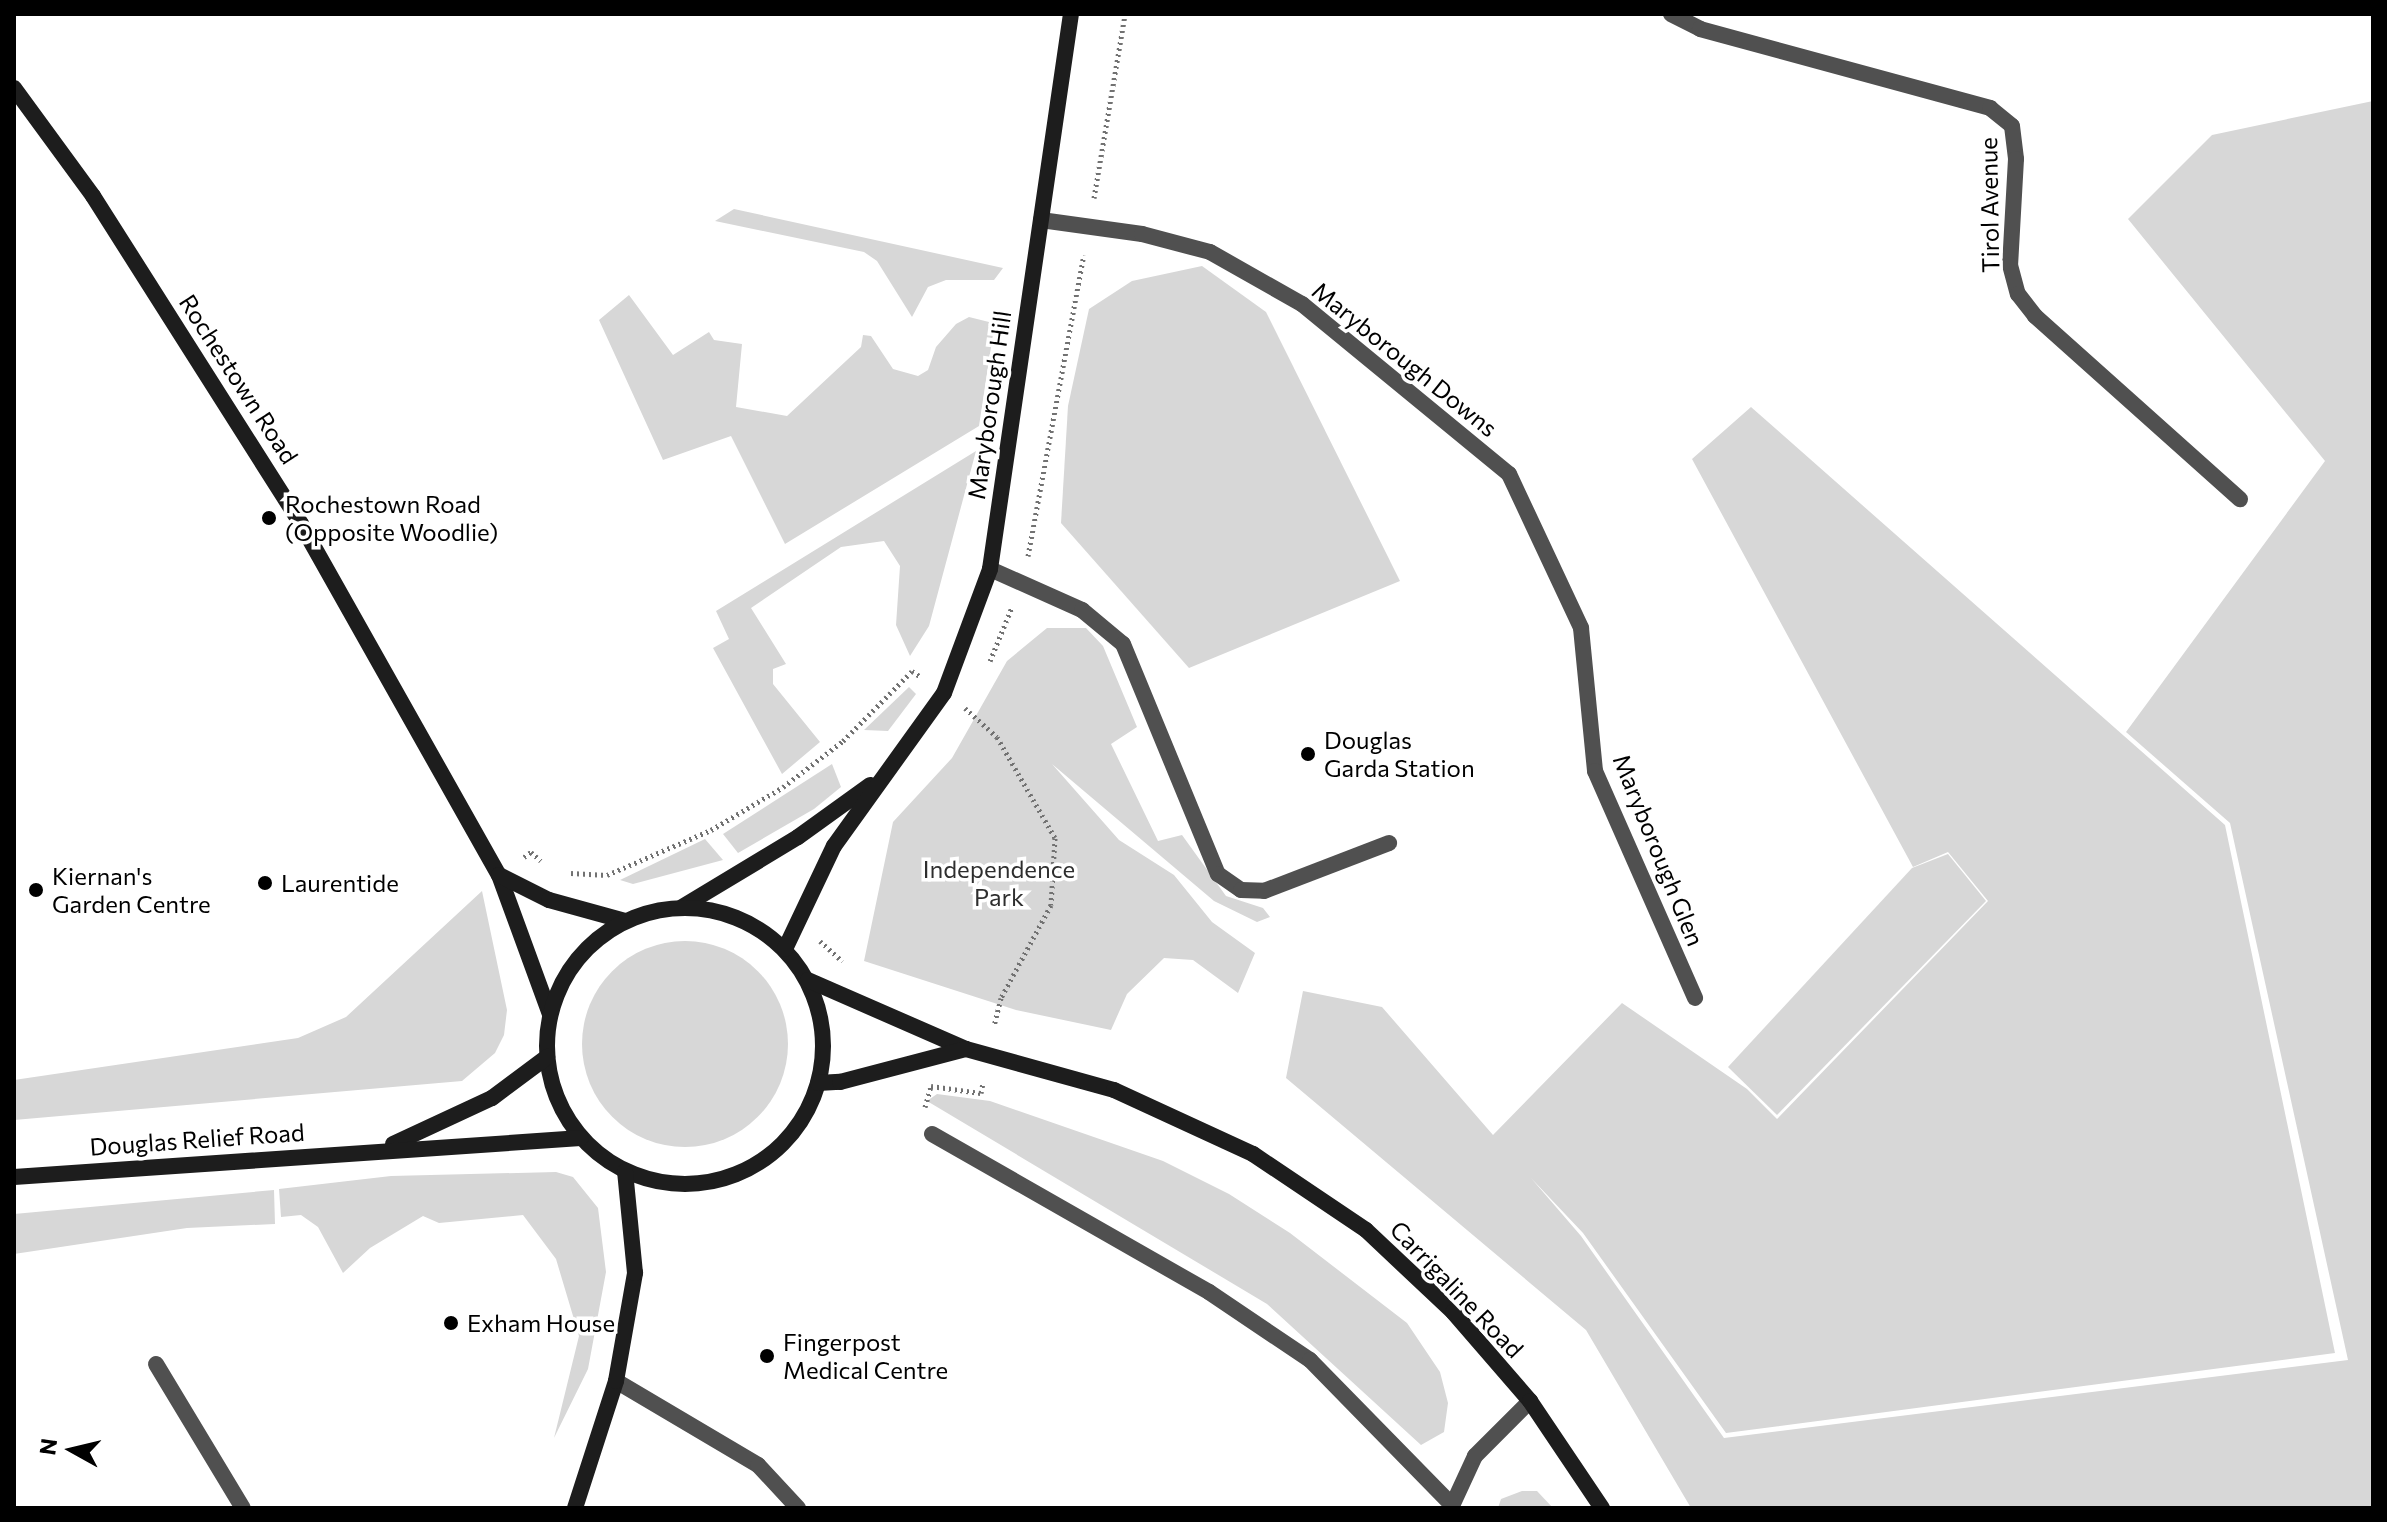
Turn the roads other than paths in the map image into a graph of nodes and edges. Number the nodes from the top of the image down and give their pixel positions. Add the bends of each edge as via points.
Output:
1 (1071, 14) edge
2 (1671, 14) edge
3 (14, 88) edge
4 (1041, 220) junction
5 (1509, 474) joint
6 (2240, 499) dead end
7 (990, 569) junction
8 (881, 777) junction
9 (1389, 843) dead end
10 (499, 875) junction
11 (682, 907) junction
12 (625, 921) junction
13 (785, 949) junction
14 (808, 980) junction
15 (1695, 998) dead end
16 (550, 1014) junction
17 (966, 1049) junction
18 (547, 1057) junction
19 (818, 1083) junction
20 (932, 1134) dead end
21 (581, 1138) junction
22 (384, 1148) junction
23 (625, 1171) junction
24 (14, 1177) edge
25 (156, 1364) dead end
26 (616, 1381) junction
27 (1530, 1401) junction
28 (1451, 1506) edge
29 (243, 1508) edge
30 (575, 1508) edge
31 (798, 1508) edge
32 (1602, 1508) edge

1 - 4 main road, Maryborough Hill
2 - 6 street, Tirol Avenue via 1700,29 1990,108 2012,126 2016,159 2010,265 2018,294 2035,316
3 - 10 main road, Rochestown Road via 93,196 264,461
4 - 5 street, Maryborough Downs via 1142,234 1210,252 1302,304
4 - 7 main road, Maryborough Hill
5 - 15 street, Maryborough Glen via 1581,628 1595,771
7 - 8 main road, Maryborough Hill via 944,693
7 - 9 street via 1082,610 1123,644 1218,874 1241,890 1264,891
8 - 11 main road, Maryborough Hill via 798,837
8 - 13 main road, Maryborough Hill via 834,846
10 - 12 main road via 549,900
10 - 16 main road, Rochestown Road
11 - 12 main road
11 - 13 main road via 719,911 755,926
12 - 16 main road via 591,944 565,976
13 - 14 main road
14 - 17 main road, Carrigaline Road
14 - 19 main road via 822,1037
16 - 18 main road
17 - 19 main road
17 - 27 main road, Carrigaline Road via 1114,1090 1253,1154 1366,1230 1453,1312
18 - 21 main road via 564,1114
18 - 22 main road, Douglas Relief Road via 492,1098
19 - 23 main road via 802,1119 776,1150 742,1172 663,1183
20 - 28 street via 1209,1292 1310,1360
21 - 22 main road, Douglas Relief Road
21 - 23 main road
22 - 24 main road, Douglas Relief Road
23 - 26 main road via 635,1273
25 - 29 street
26 - 30 main road
26 - 31 street via 758,1465
27 - 28 street via 1475,1456
27 - 32 main road, Carrigaline Road

